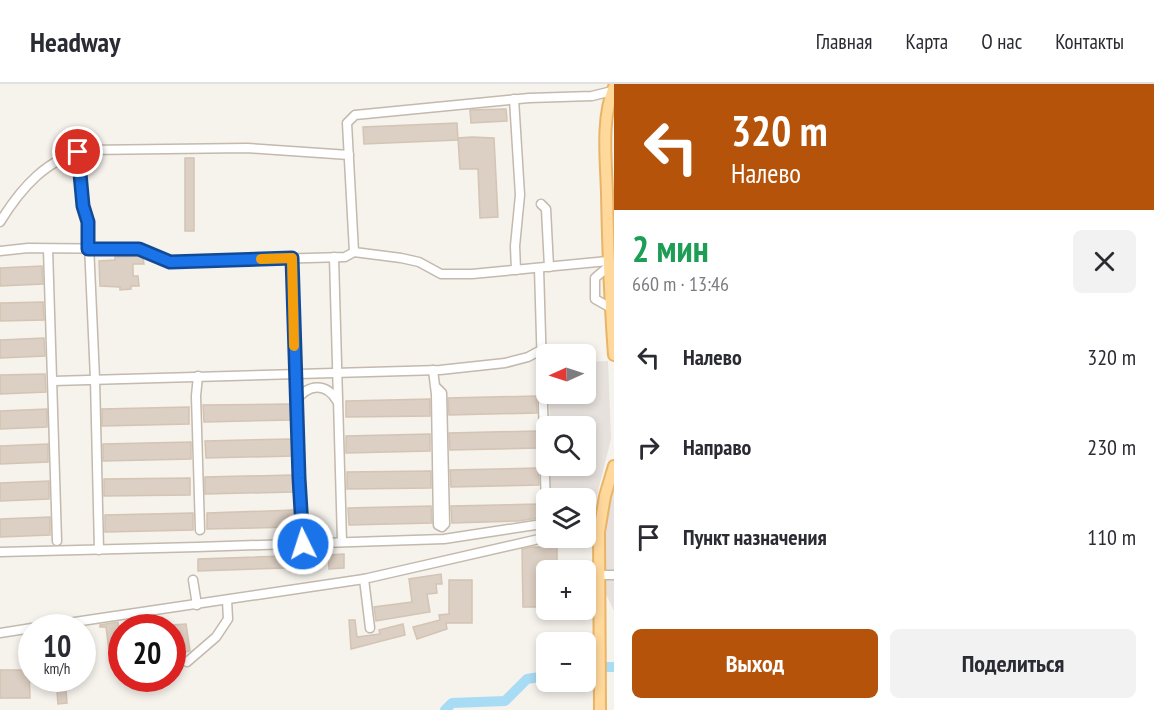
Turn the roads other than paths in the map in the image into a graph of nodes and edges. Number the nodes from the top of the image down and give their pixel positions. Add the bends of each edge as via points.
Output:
1 (613, 89) edge
2 (514, 99) junction
3 (78, 152) junction
4 (349, 155) junction
5 (541, 204) dead end
6 (0, 222) edge
7 (48, 249) junction
8 (88, 249) junction
9 (0, 251) edge
10 (354, 252) junction
11 (333, 257) junction
12 (292, 258) junction
13 (609, 263) junction
14 (549, 267) junction
15 (539, 268) junction
16 (516, 270) junction
17 (612, 282) edge
18 (610, 309) junction
19 (541, 344) edge
20 (536, 353) edge
21 (614, 355) edge
22 (433, 370) junction
23 (336, 373) junction
24 (295, 374) junction
25 (198, 376) junction
26 (95, 379) junction
27 (53, 381) junction
28 (435, 386) junction
29 (296, 401) junction
30 (337, 402) junction
31 (543, 404) edge
32 (614, 466) edge
33 (545, 488) edge
34 (536, 525) edge
35 (200, 530) dead end
36 (596, 531) edge
37 (599, 531) junction
38 (57, 541) dead end
39 (536, 541) edge
40 (342, 542) junction
41 (303, 544) junction
42 (99, 550) junction
43 (0, 552) edge
44 (599, 575) junction
45 (614, 575) edge
46 (364, 579) junction
47 (193, 580) dead end
48 (227, 600) junction
49 (197, 605) junction
50 (96, 620) edge
51 (370, 628) dead end
52 (18, 630) edge
53 (0, 633) edge
54 (187, 662) dead end
55 (600, 710) edge

1 - 2 lane via 592,96
1 - 13 main road via 608,107 606,153
2 - 4 lane via 355,115 347,123
2 - 16 lane via 520,195
3 - 4 lane via 247,147
3 - 6 lane via 56,161 30,181
3 - 8 lane
4 - 10 lane
5 - 14 lane via 546,209
7 - 8 lane
7 - 9 lane
7 - 27 lane
8 - 12 lane via 139,249 170,262
8 - 26 lane
10 - 11 lane
10 - 16 lane via 419,262 441,274
11 - 12 lane
11 - 23 lane
12 - 24 lane
13 - 14 lane
13 - 17 main road
13 - 18 lane via 595,278 595,299
14 - 15 lane
15 - 16 lane
15 - 19 lane
17 - 18 main road
18 - 21 main road
20 - 22 lane via 505,363
22 - 23 lane
22 - 28 lane
23 - 24 lane
23 - 30 lane
24 - 25 lane
24 - 29 lane
25 - 26 lane
25 - 35 lane
26 - 27 lane
26 - 42 lane
27 - 38 lane
28 - 28 lane via 438,525 442,527 442,393
29 - 30 lane via 306,390 321,387 333,394
29 - 41 lane
30 - 40 lane
31 - 33 lane
32 - 37 main road
34 - 40 lane via 471,536
36 - 37 lane
37 - 44 main road
39 - 46 lane
40 - 41 lane
41 - 42 lane
42 - 43 lane
44 - 45 lane
44 - 55 main road
46 - 48 lane
46 - 51 lane
47 - 49 lane
48 - 49 lane
48 - 54 lane via 228,619 216,637
49 - 50 lane
52 - 53 lane

